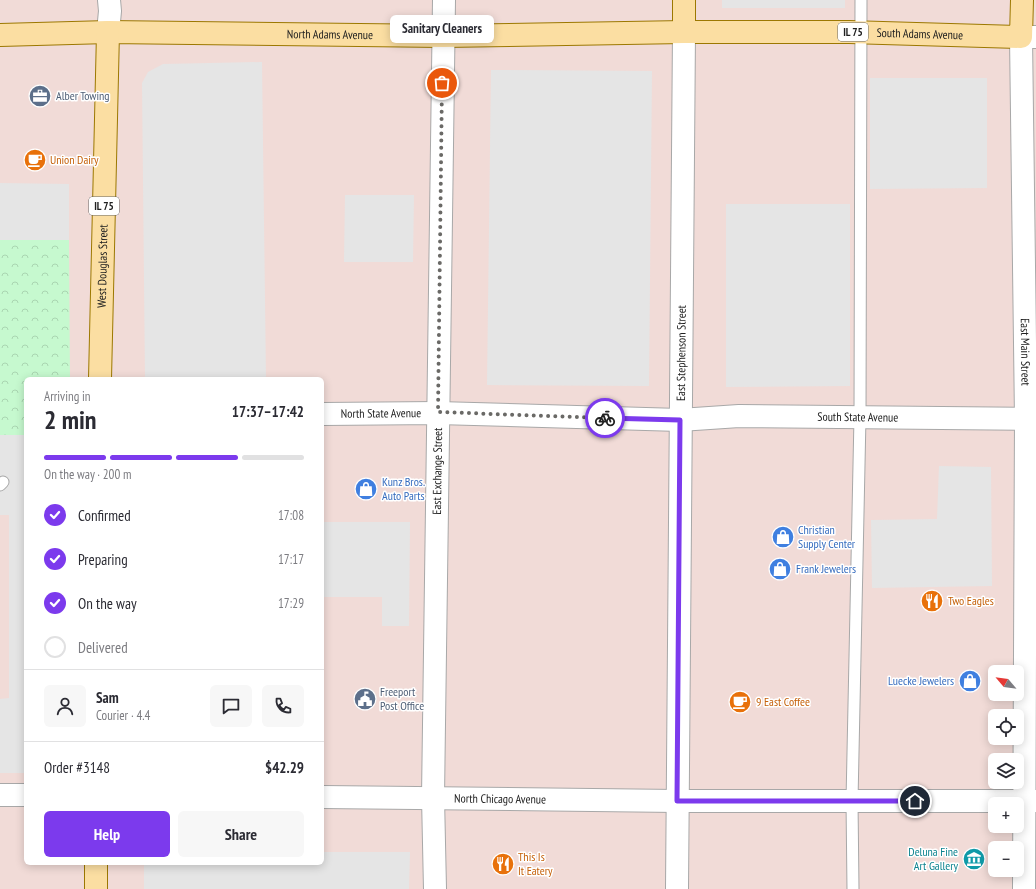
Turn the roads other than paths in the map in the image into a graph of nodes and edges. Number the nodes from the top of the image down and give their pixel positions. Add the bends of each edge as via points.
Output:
1 (109, 0) edge
2 (444, 0) edge
3 (684, 0) edge
4 (862, 0) edge
5 (1022, 0) edge
6 (108, 32) junction
7 (684, 32) junction
8 (862, 32) junction
9 (0, 35) edge
10 (443, 36) junction
11 (1029, 37) edge
12 (100, 377) edge
13 (438, 412) junction
14 (324, 414) edge
15 (860, 417) junction
16 (1031, 419) edge
17 (680, 420) junction
18 (0, 795) edge
19 (24, 795) edge
20 (324, 797) edge
21 (433, 797) junction
22 (677, 801) junction
23 (852, 801) junction
24 (1031, 801) edge
25 (96, 865) edge
26 (96, 889) edge
27 (435, 889) edge
28 (677, 889) edge
29 (853, 889) edge
30 (1024, 889) edge

1 - 6 street
2 - 10 street, East Exchange Street
3 - 7 main road, East Stephenson Street
4 - 8 lane
5 - 11 main road, East Main Street
6 - 9 main road, North Adams Avenue / IL 75
6 - 10 main road, North Adams Avenue / IL 75
6 - 12 main road, West Douglas Street / IL 75
7 - 8 main road, South Adams Avenue / IL 75
7 - 10 main road, North Adams Avenue / IL 75
7 - 17 street, East Stephenson Street
8 - 11 main road, South Adams Avenue / IL 75
8 - 15 lane
10 - 13 street, East Exchange Street
11 - 16 street, East Main Street
13 - 14 street, North State Avenue
13 - 17 street, North State Avenue
13 - 21 street, East Exchange Street
15 - 16 street, South State Avenue
15 - 17 street, South State Avenue via 739,416
15 - 23 lane
16 - 24 street, East Main Street
17 - 22 street, East Stephenson Street
18 - 19 street
20 - 21 street, North Chicago Avenue
21 - 22 street, North Chicago Avenue
21 - 27 street, East Exchange Street
22 - 23 street, North Chicago Avenue
22 - 28 street, East Stephenson Street
23 - 24 street, North Chicago Avenue
23 - 29 lane
24 - 30 street, East Main Street
25 - 26 main road

